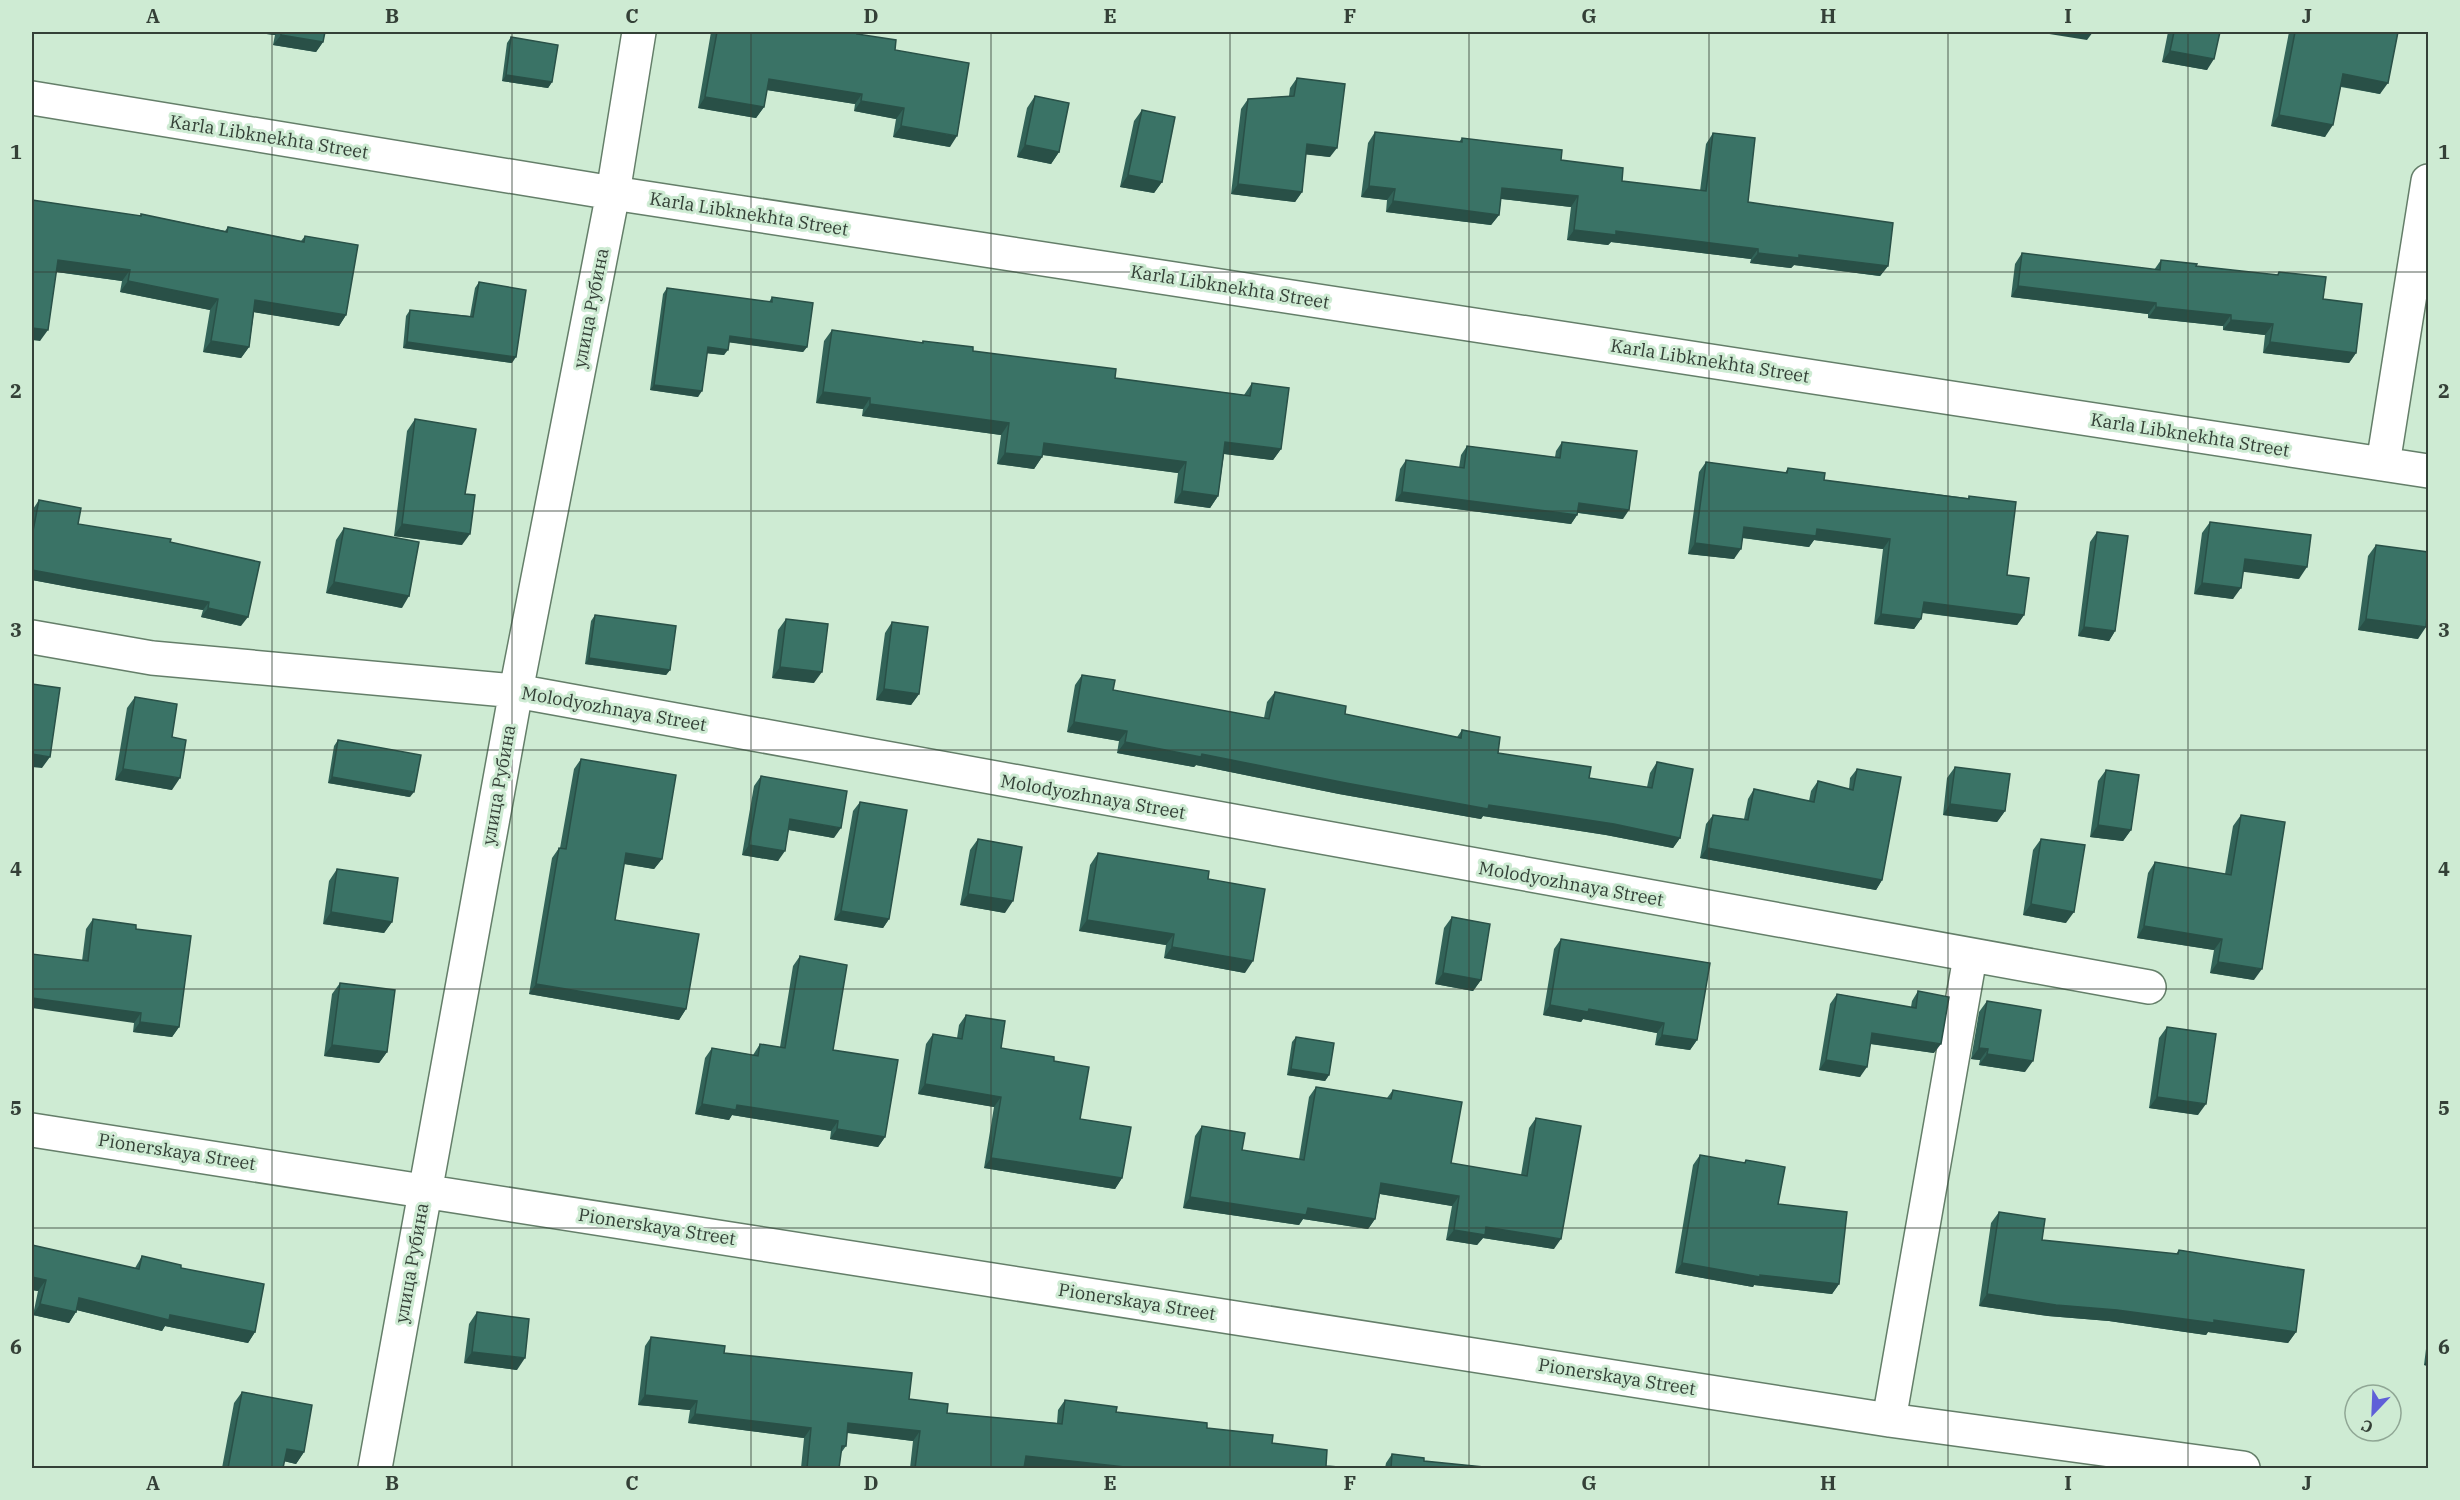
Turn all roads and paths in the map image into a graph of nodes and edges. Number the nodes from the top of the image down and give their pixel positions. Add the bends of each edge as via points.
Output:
1 (639, 32) edge
2 (32, 98) edge
3 (2428, 181) edge
4 (613, 193) junction
5 (2383, 464) junction
6 (2428, 471) edge
7 (32, 637) edge
8 (516, 691) junction
9 (1970, 957) junction
10 (2149, 987) dead end
11 (32, 1130) edge
12 (425, 1191) junction
13 (1888, 1420) junction
14 (375, 1468) edge
15 (2243, 1468) edge

1 - 4 street, улица Рубина
2 - 4 street, Karla Libknekhta Street
3 - 5 street
4 - 5 street, Karla Libknekhta Street
4 - 8 street, улица Рубина
5 - 6 street, Karla Libknekhta Street
7 - 8 street, Molodyozhnaya Street via 152,658
8 - 9 street, Molodyozhnaya Street
8 - 12 street, улица Рубина
9 - 10 street, Molodyozhnaya Street
9 - 13 street
11 - 12 street, Pionerskaya Street
12 - 13 street, Pionerskaya Street
12 - 14 street, улица Рубина
13 - 15 street, Pionerskaya Street

